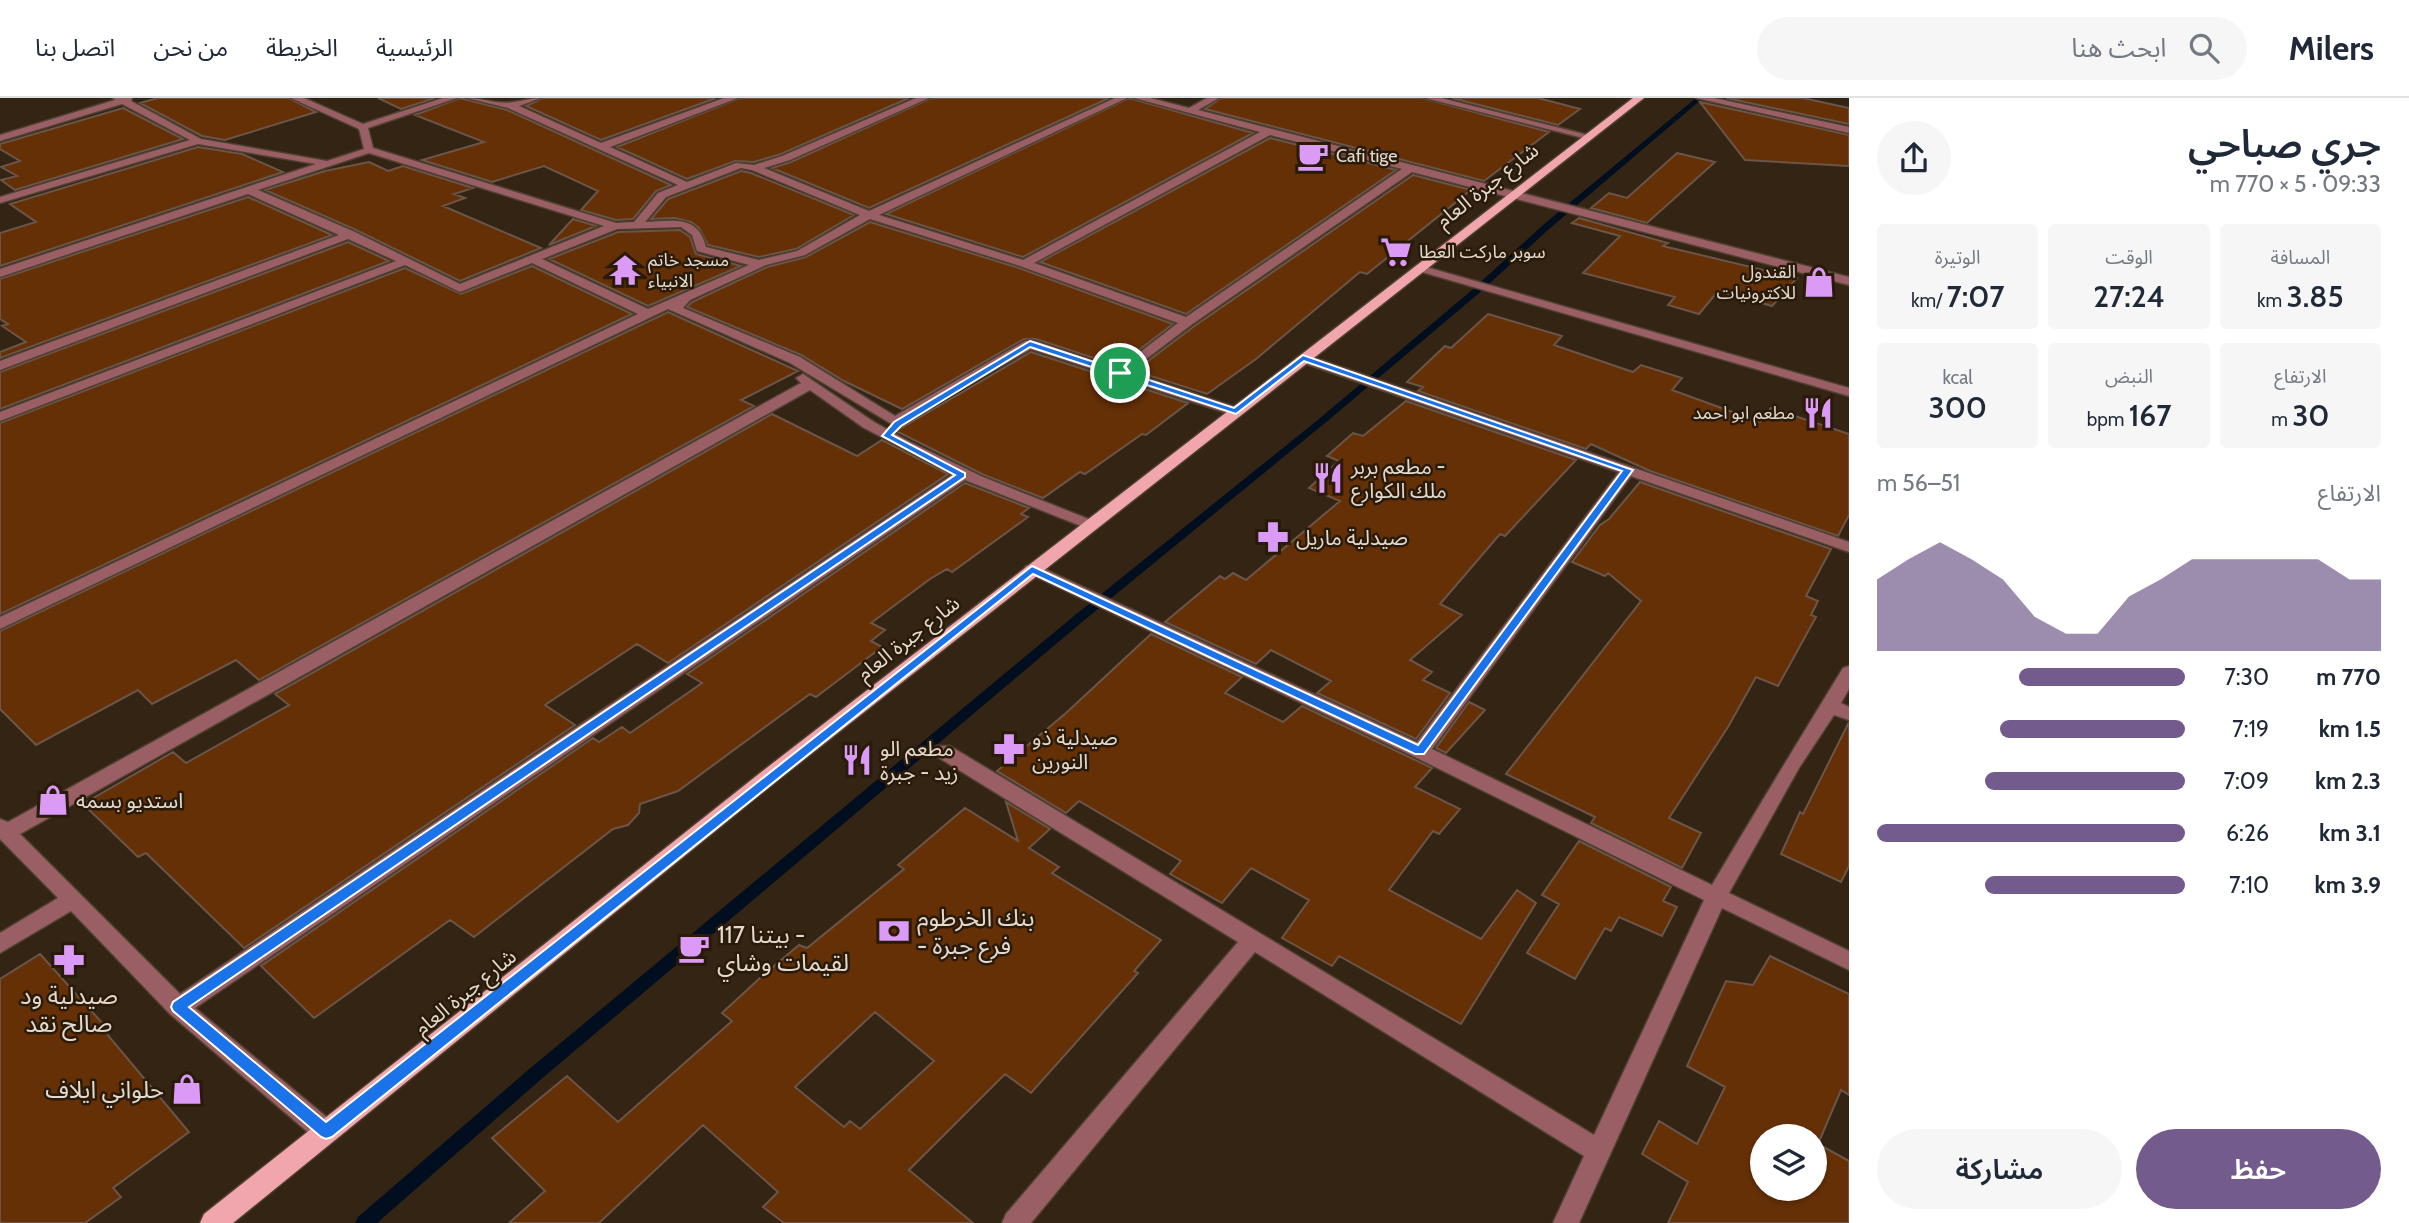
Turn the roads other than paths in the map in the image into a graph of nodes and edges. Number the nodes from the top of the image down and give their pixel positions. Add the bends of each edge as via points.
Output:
1 (296, 98) edge
2 (452, 98) edge
3 (472, 98) edge
4 (536, 98) edge
5 (733, 98) edge
6 (924, 98) edge
7 (1122, 98) edge
8 (1139, 98) edge
9 (1213, 98) edge
10 (1430, 98) edge
11 (1639, 98) edge
12 (1701, 98) edge
13 (124, 99) edge
14 (511, 107) junction
15 (1189, 111) junction
16 (363, 127) junction
17 (1849, 130) edge
18 (1269, 131) junction
19 (1587, 135) junction
20 (0, 138) edge
21 (198, 141) junction
22 (603, 146) junction
23 (369, 150) junction
24 (327, 163) junction
25 (1412, 167) junction
26 (755, 168) junction
27 (688, 186) junction
28 (249, 190) junction
29 (1514, 192) junction
30 (0, 200) edge
31 (869, 215) junction
32 (637, 225) junction
33 (615, 226) junction
34 (351, 234) junction
35 (532, 259) junction
36 (406, 261) junction
37 (762, 263) junction
38 (1024, 264) junction
39 (1419, 268) junction
40 (0, 273) edge
41 (1849, 281) edge
42 (655, 312) junction
43 (1187, 322) junction
44 (1030, 344) junction
45 (1303, 358) junction
46 (795, 360) junction
47 (779, 362) junction
48 (0, 366) edge
49 (1120, 373) junction
50 (810, 384) junction
51 (1849, 392) edge
52 (1236, 412) junction
53 (0, 416) edge
54 (886, 436) junction
55 (1628, 470) junction
56 (961, 475) junction
57 (1091, 525) junction
58 (1849, 547) edge
59 (1032, 569) junction
60 (0, 624) edge
61 (1849, 672) edge
62 (1840, 710) edge
63 (943, 751) dead end
64 (1420, 751) junction
65 (3, 829) edge
66 (1717, 895) junction
67 (72, 900) junction
68 (1251, 941) junction
69 (0, 944) edge
70 (1849, 961) edge
71 (178, 1007) junction
72 (326, 1132) junction
73 (1599, 1151) junction
74 (213, 1223) edge
75 (1015, 1223) edge
76 (1566, 1223) edge

1 - 16 street
2 - 16 street
3 - 14 street
4 - 14 street
5 - 22 street
6 - 26 street via 827,142
7 - 31 street
8 - 15 street
9 - 15 street
10 - 19 street
11 - 19 main road, شارع جبرة العام
12 - 17 street
13 - 20 street
13 - 21 street
14 - 22 street
15 - 18 street
16 - 23 street
18 - 25 street
18 - 38 street
19 - 29 main road, شارع جبرة العام
21 - 24 street
21 - 30 street
22 - 27 street
23 - 24 street
23 - 33 street
24 - 28 street
25 - 29 street
25 - 43 street
26 - 27 street via 740,165
26 - 31 street
27 - 32 street via 662,195
28 - 34 street
28 - 40 street
29 - 39 main road, شارع جبرة العام
29 - 41 street
31 - 37 street via 801,253
31 - 38 street
32 - 33 street
32 - 37 street via 683,225 697,233 701,249
33 - 35 street
34 - 36 street
34 - 48 street
35 - 36 street via 460,288
35 - 42 street
36 - 53 street
37 - 42 street
37 - 46 street via 674,309
38 - 43 street
39 - 45 main road, شارع جبرة العام
39 - 51 street
42 - 47 street
42 - 60 street
43 - 49 street
44 - 46 street via 895,422
44 - 49 street
44 - 54 street via 898,424
45 - 52 main road, شارع جبرة العام
45 - 55 street
46 - 47 street
47 - 50 street
49 - 52 street
50 - 54 street
50 - 65 street
52 - 57 main road, شارع جبرة العام
54 - 56 street
55 - 58 street
55 - 64 street
56 - 57 street
56 - 71 street
57 - 59 main road, شارع جبرة العام
59 - 64 street
59 - 72 main road, شارع جبرة العام
61 - 62 street
62 - 66 street via 1792,764
63 - 68 street
64 - 66 street
65 - 67 street
66 - 70 street
66 - 73 street
67 - 69 street
67 - 71 street
68 - 73 street
68 - 75 street
71 - 72 street
72 - 74 main road, شارع جبرة العام
73 - 76 street

